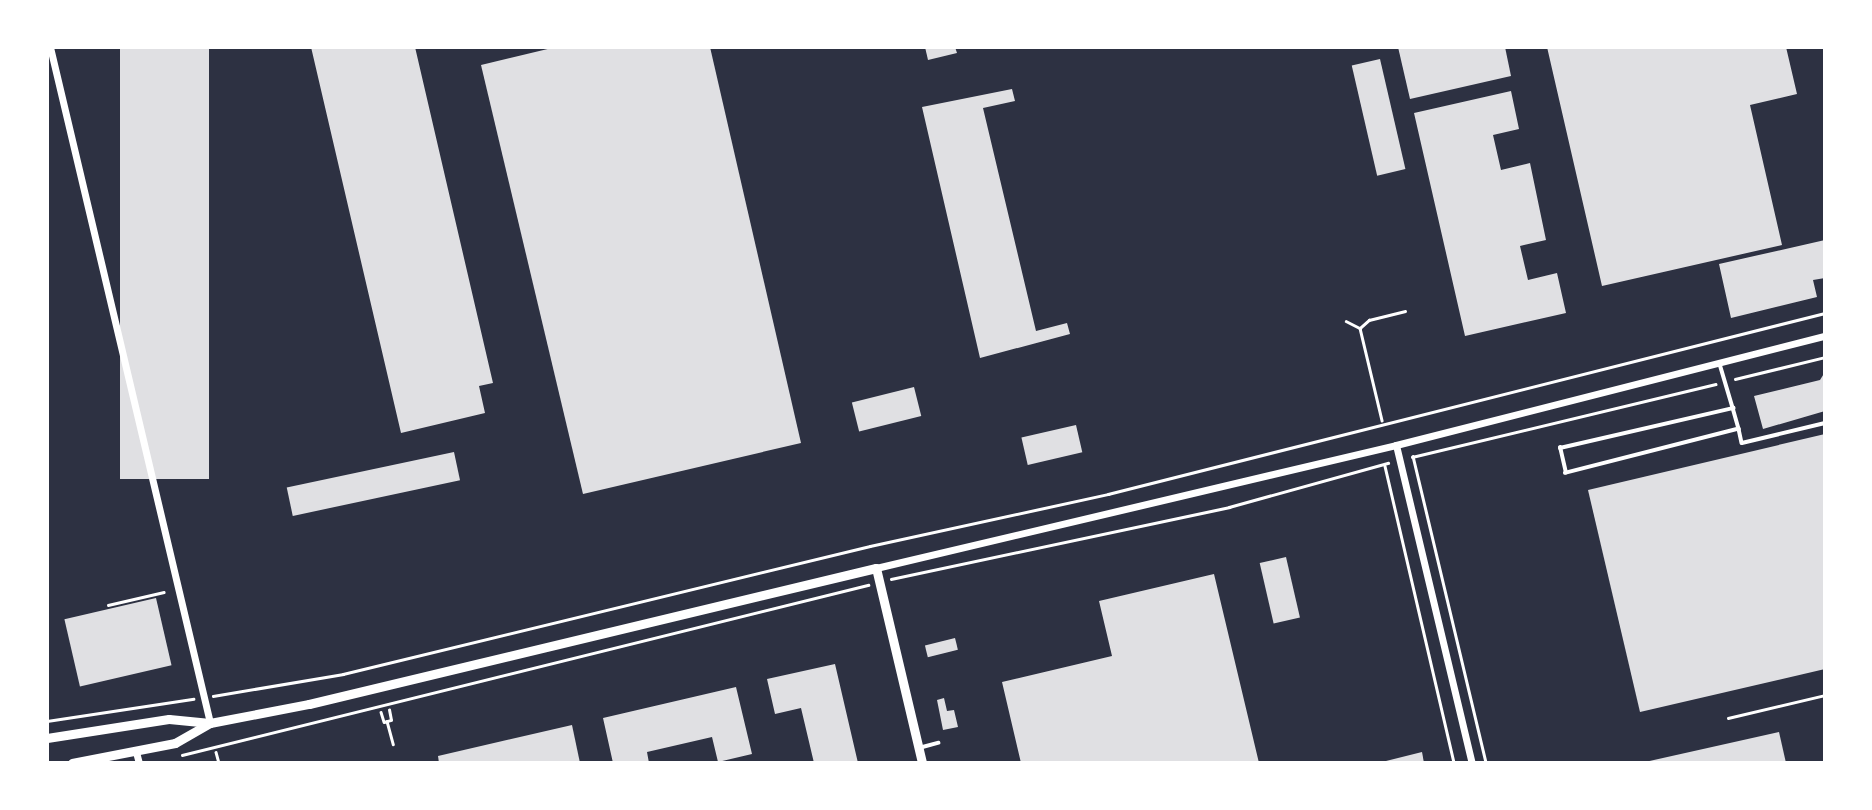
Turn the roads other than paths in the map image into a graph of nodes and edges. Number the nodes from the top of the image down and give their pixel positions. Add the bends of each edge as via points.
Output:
1 (50, 47) edge
2 (1825, 336) edge
3 (1720, 362) junction
4 (1733, 408) junction
5 (1825, 423) edge
6 (1739, 429) junction
7 (1396, 445) junction
8 (876, 568) junction
9 (210, 723) junction
10 (47, 738) edge
11 (938, 743) dead end
12 (919, 748) junction
13 (136, 752) junction
14 (72, 763) edge
15 (139, 763) edge
16 (922, 763) edge
17 (1472, 763) edge

1 - 9 street
2 - 3 street
3 - 4 lane
3 - 7 street
4 - 6 lane
4 - 6 lane via 1560,448 1566,473
5 - 6 lane via 1742,443
7 - 8 street
7 - 17 street
8 - 9 street via 322,701
8 - 12 street
9 - 10 street via 169,719
9 - 13 street via 175,743
11 - 12 lane
12 - 16 street
13 - 14 street
13 - 15 street

